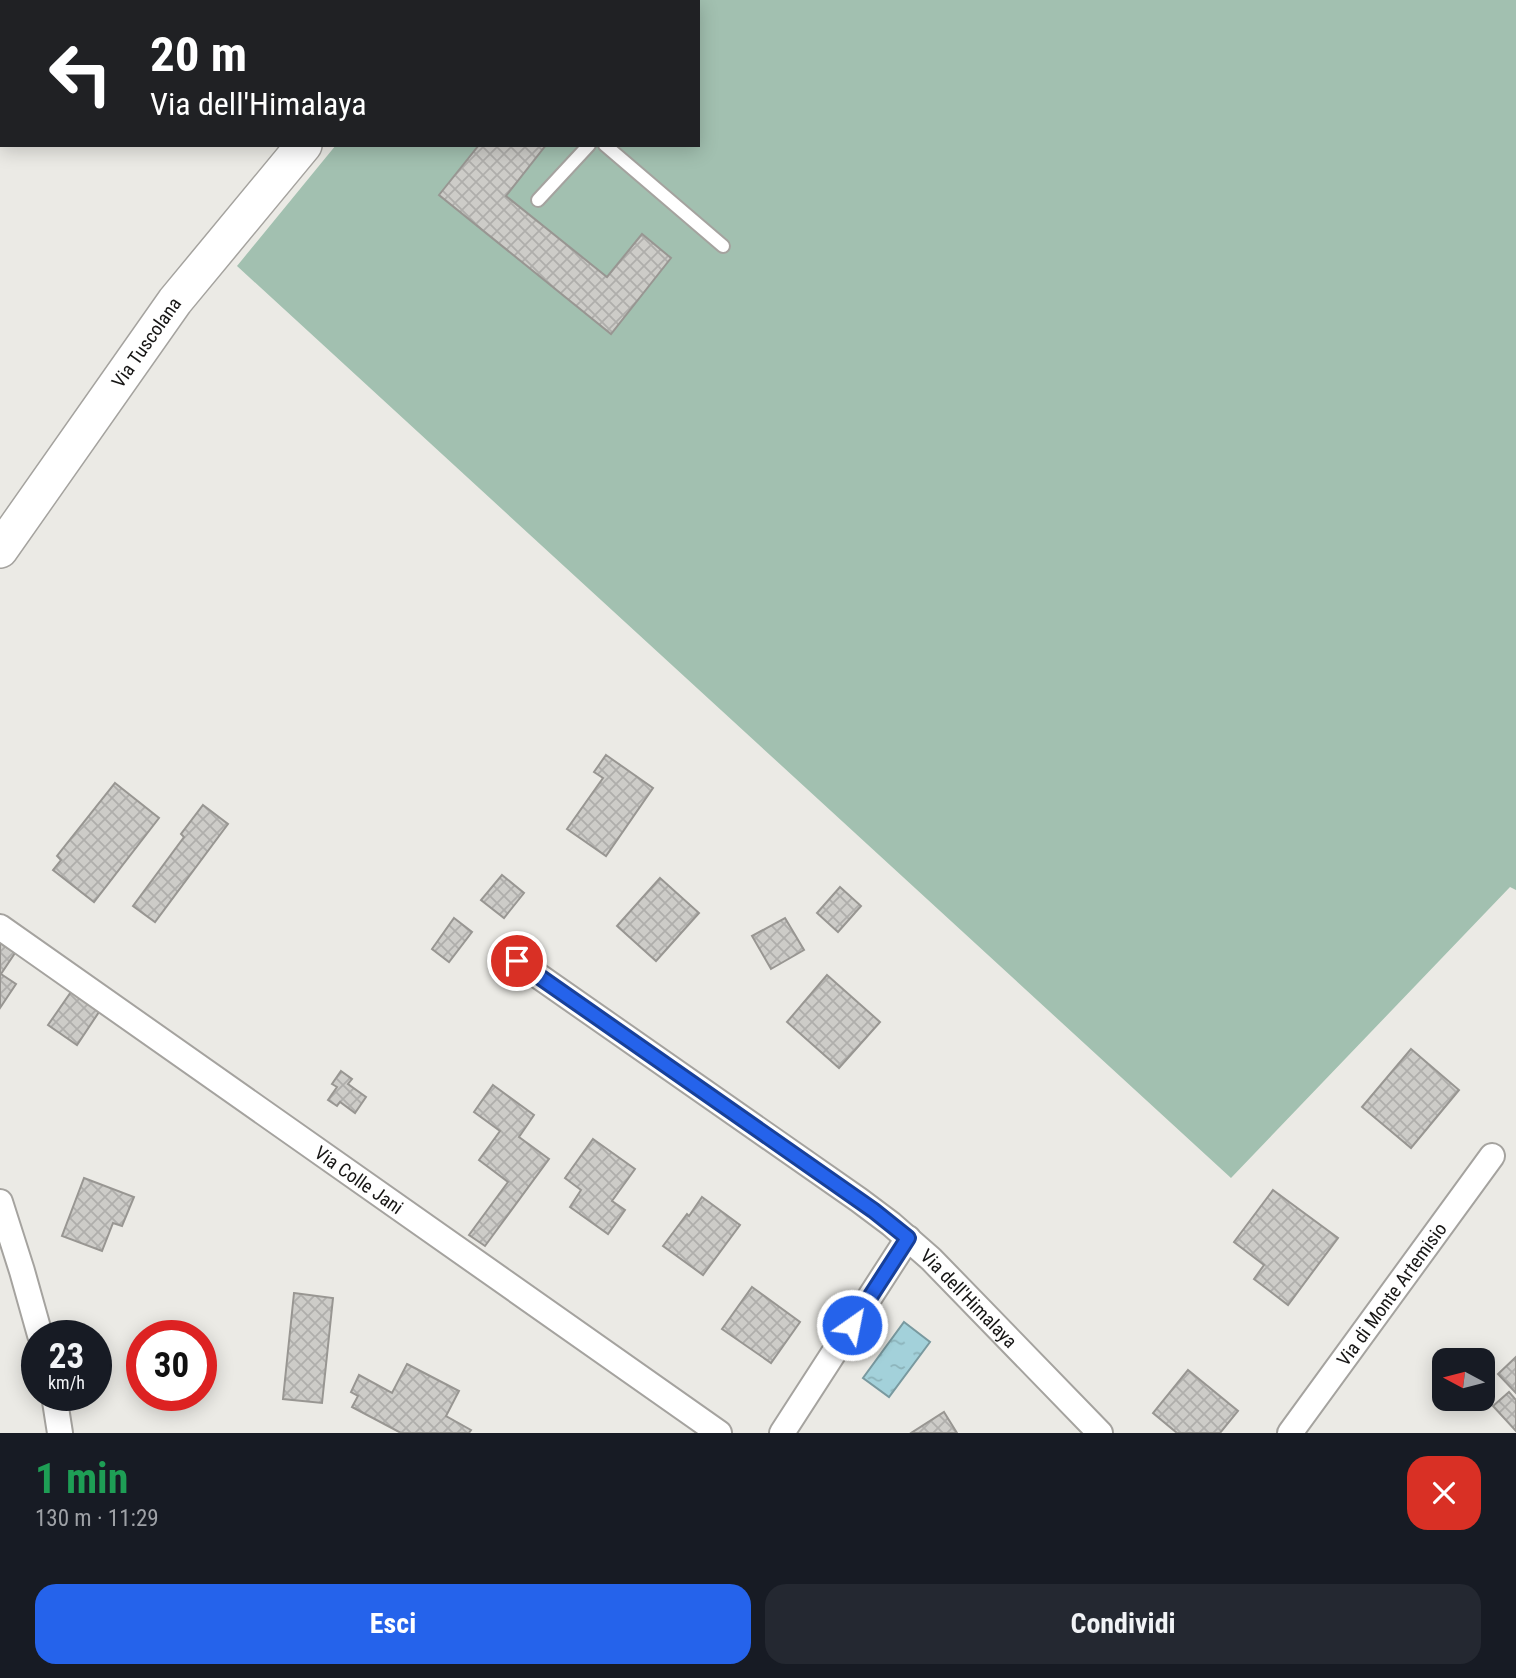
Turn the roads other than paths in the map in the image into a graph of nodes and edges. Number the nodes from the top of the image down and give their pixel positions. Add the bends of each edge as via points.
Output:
1 (302, 147) edge
2 (587, 147) edge
3 (607, 147) edge
4 (538, 200) dead end
5 (723, 246) dead end
6 (0, 550) edge
7 (0, 927) edge
8 (517, 961) dead end
9 (1492, 1156) dead end
10 (0, 1202) edge
11 (908, 1238) junction
12 (36, 1320) edge
13 (57, 1411) edge
14 (60, 1433) edge
15 (719, 1433) edge
16 (782, 1433) edge
17 (1100, 1433) edge
18 (1290, 1433) edge

1 - 6 main road, Via Tuscolana via 175,301
2 - 4 lane
3 - 5 lane
7 - 15 street, Via Colle Jani
8 - 11 street, Via dell'Himalaya
9 - 18 street, Via di Monte Artemisio
10 - 12 street
11 - 16 street
11 - 17 street, Via dell'Himalaya
13 - 14 street

